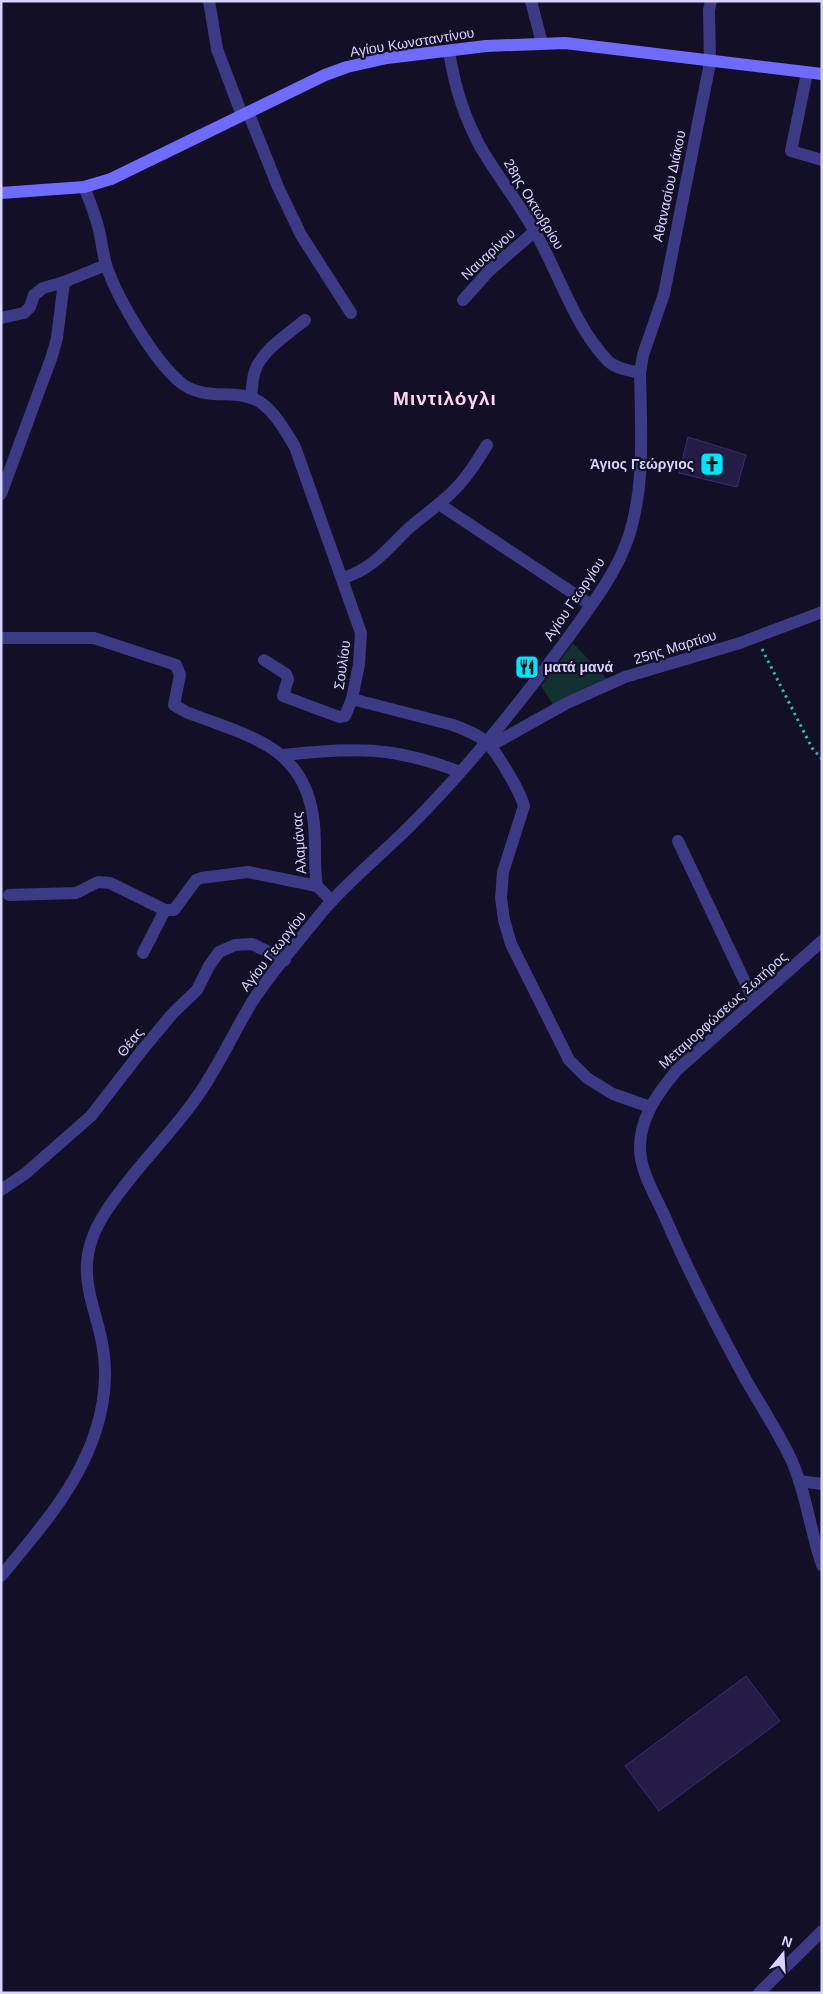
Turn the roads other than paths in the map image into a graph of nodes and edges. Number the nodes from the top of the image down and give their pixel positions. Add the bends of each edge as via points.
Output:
1 (209, 1) edge
2 (531, 1) edge
3 (711, 1) edge
4 (542, 43) junction
5 (449, 51) junction
6 (710, 63) junction
7 (807, 73) junction
8 (822, 74) edge
9 (245, 114) junction
10 (822, 160) edge
11 (84, 188) junction
12 (1, 193) edge
13 (535, 231) junction
14 (106, 266) junction
15 (64, 282) junction
16 (463, 300) dead end
17 (351, 313) dead end
18 (1, 318) edge
19 (305, 320) dead end
20 (640, 373) junction
21 (251, 398) junction
22 (488, 445) dead end
23 (1, 494) edge
24 (439, 504) junction
25 (343, 578) junction
26 (590, 605) junction
27 (822, 612) edge
28 (1, 638) edge
29 (264, 660) dead end
30 (352, 699) junction
31 (486, 742) junction
32 (283, 755) junction
33 (460, 772) junction
34 (678, 841) dead end
35 (317, 886) junction
36 (8, 895) dead end
37 (332, 901) junction
38 (166, 910) junction
39 (822, 941) edge
40 (144, 953) dead end
41 (285, 960) junction
42 (754, 1001) junction
43 (650, 1107) junction
44 (1, 1190) edge
45 (799, 1480) junction
46 (822, 1484) edge
47 (822, 1565) edge
48 (1, 1576) edge
49 (822, 1931) edge
50 (759, 1993) edge

1 - 9 street via 216,49
2 - 4 street
3 - 6 street, Αθανασίου Διάκου
4 - 5 main road, Αγίου Κωνσταντίνου
4 - 6 main road, Αγίου Κωνσταντίνου via 585,45
5 - 9 main road, Αγίου Κωνσταντίνου via 387,58 347,67
5 - 13 street, 28ης Οκτωβρίου via 461,101 481,147
6 - 7 main road, Αγίου Κωνσταντίνου
6 - 20 street, Αθανασίου Διάκου via 664,294
7 - 8 main road, Αγίου Κωνσταντίνου
7 - 10 street via 791,151
9 - 11 main road, Αγίου Κωνσταντίνου via 135,169
9 - 17 street via 301,234
11 - 12 main road, Αγίου Κωνσταντίνου
11 - 14 street via 99,229
13 - 16 street, Ναυαρίνου via 489,271
13 - 20 street, 28ης Οκτωβρίου via 575,315 609,362
14 - 15 street
14 - 21 street via 147,343 182,383 208,395
15 - 18 street via 43,288 34,295 24,313
15 - 23 street via 52,356
19 - 21 street via 258,364
20 - 26 street, Αγίου Γεωργίου via 640,458 632,522 616,565
21 - 25 street, Σουλίου via 261,402 280,423 295,447
22 - 24 street via 469,473
24 - 25 street via 363,572
24 - 26 street
25 - 30 street, Σουλίου via 361,633
26 - 31 street, Αγίου Γεωργίου via 532,686
27 - 31 street, 25ης Μαρτίου via 757,637 625,678 567,703 497,742
28 - 32 street via 94,638 172,662 180,671 174,705 268,745
29 - 30 street via 286,674 288,679 283,696 339,717 345,716
30 - 31 street via 460,728
31 - 33 street, Αγίου Γεωργίου
31 - 43 street via 506,769 524,806 503,872 501,898 511,944 569,1060 593,1082 614,1094
32 - 33 street via 326,750 393,751
32 - 35 street, Αλαμάνας via 302,782 311,806
33 - 37 street, Αγίου Γεωργίου via 433,804
34 - 42 street
35 - 37 street, Αλαμάνας
35 - 38 street via 248,872 201,878 196,880 174,910
36 - 38 street via 76,893 98,882 110,883
37 - 41 street, Αγίου Γεωργίου
38 - 40 street
39 - 42 street, Μεταμορφώσεως Σωτήρος
41 - 44 street, Θέας via 252,944 235,945 219,952 197,990 155,1035 91,1116 33,1168
41 - 48 street, Αγίου Γεωργίου via 255,998 194,1101 135,1172 95,1229 85,1270 87,1289 104,1348 105,1380 93,1440 80,1472 65,1496
42 - 43 street, Μεταμορφώσεως Σωτήρος via 677,1070
43 - 45 street, Μεταμορφώσεως Σωτήρος via 641,1137 643,1168 694,1278 791,1459
45 - 46 street
45 - 47 street, Μεταμορφώσεως Σωτήρος
49 - 50 street

